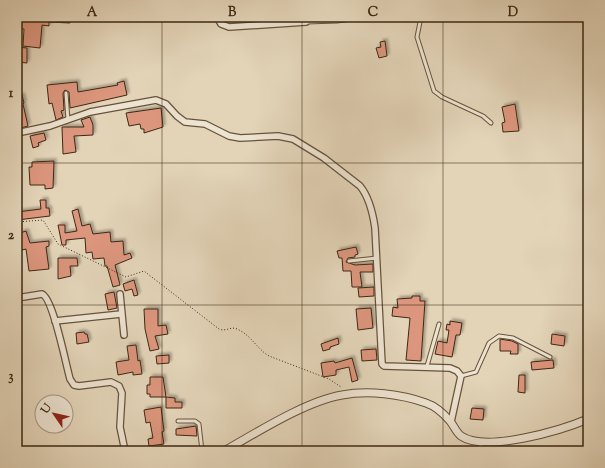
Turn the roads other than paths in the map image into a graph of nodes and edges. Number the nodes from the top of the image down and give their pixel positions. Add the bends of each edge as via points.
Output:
1 (217, 17) edge
2 (366, 17) edge
3 (421, 17) edge
4 (306, 22) joint
5 (66, 93) dead end
6 (68, 120) junction
7 (491, 123) dead end
8 (17, 133) edge
9 (378, 258) junction
10 (349, 260) dead end
11 (120, 294) dead end
12 (17, 298) edge
13 (121, 314) junction
14 (55, 321) junction
15 (439, 324) dead end
16 (124, 335) dead end
17 (550, 357) dead end
18 (427, 366) junction
19 (461, 376) junction
20 (588, 419) edge
21 (178, 421) dead end
22 (451, 422) junction
23 (484, 441) junction
24 (125, 451) edge
25 (202, 451) edge
26 (224, 451) edge
27 (477, 451) edge

1 - 4 street via 221,24 230,27
2 - 4 lane
3 - 7 lane via 417,37 434,91 483,116
5 - 6 lane
6 - 8 street
6 - 9 street via 101,110 156,100 163,102 185,122 205,124 229,136 278,136 300,142 363,189 374,217
9 - 10 lane
9 - 18 street via 382,364
11 - 13 street
12 - 14 street via 45,295
13 - 14 street
13 - 16 street
14 - 24 street via 72,383 79,386 111,382 121,389 120,427
15 - 18 lane
17 - 19 lane via 513,338 499,336 489,344 476,372
18 - 19 street via 453,369
19 - 22 street
20 - 23 street via 536,436
21 - 25 lane via 195,421 199,424
22 - 23 street via 457,432 464,437
22 - 26 street via 433,406 410,398 375,393 348,394 302,409
23 - 27 lane

